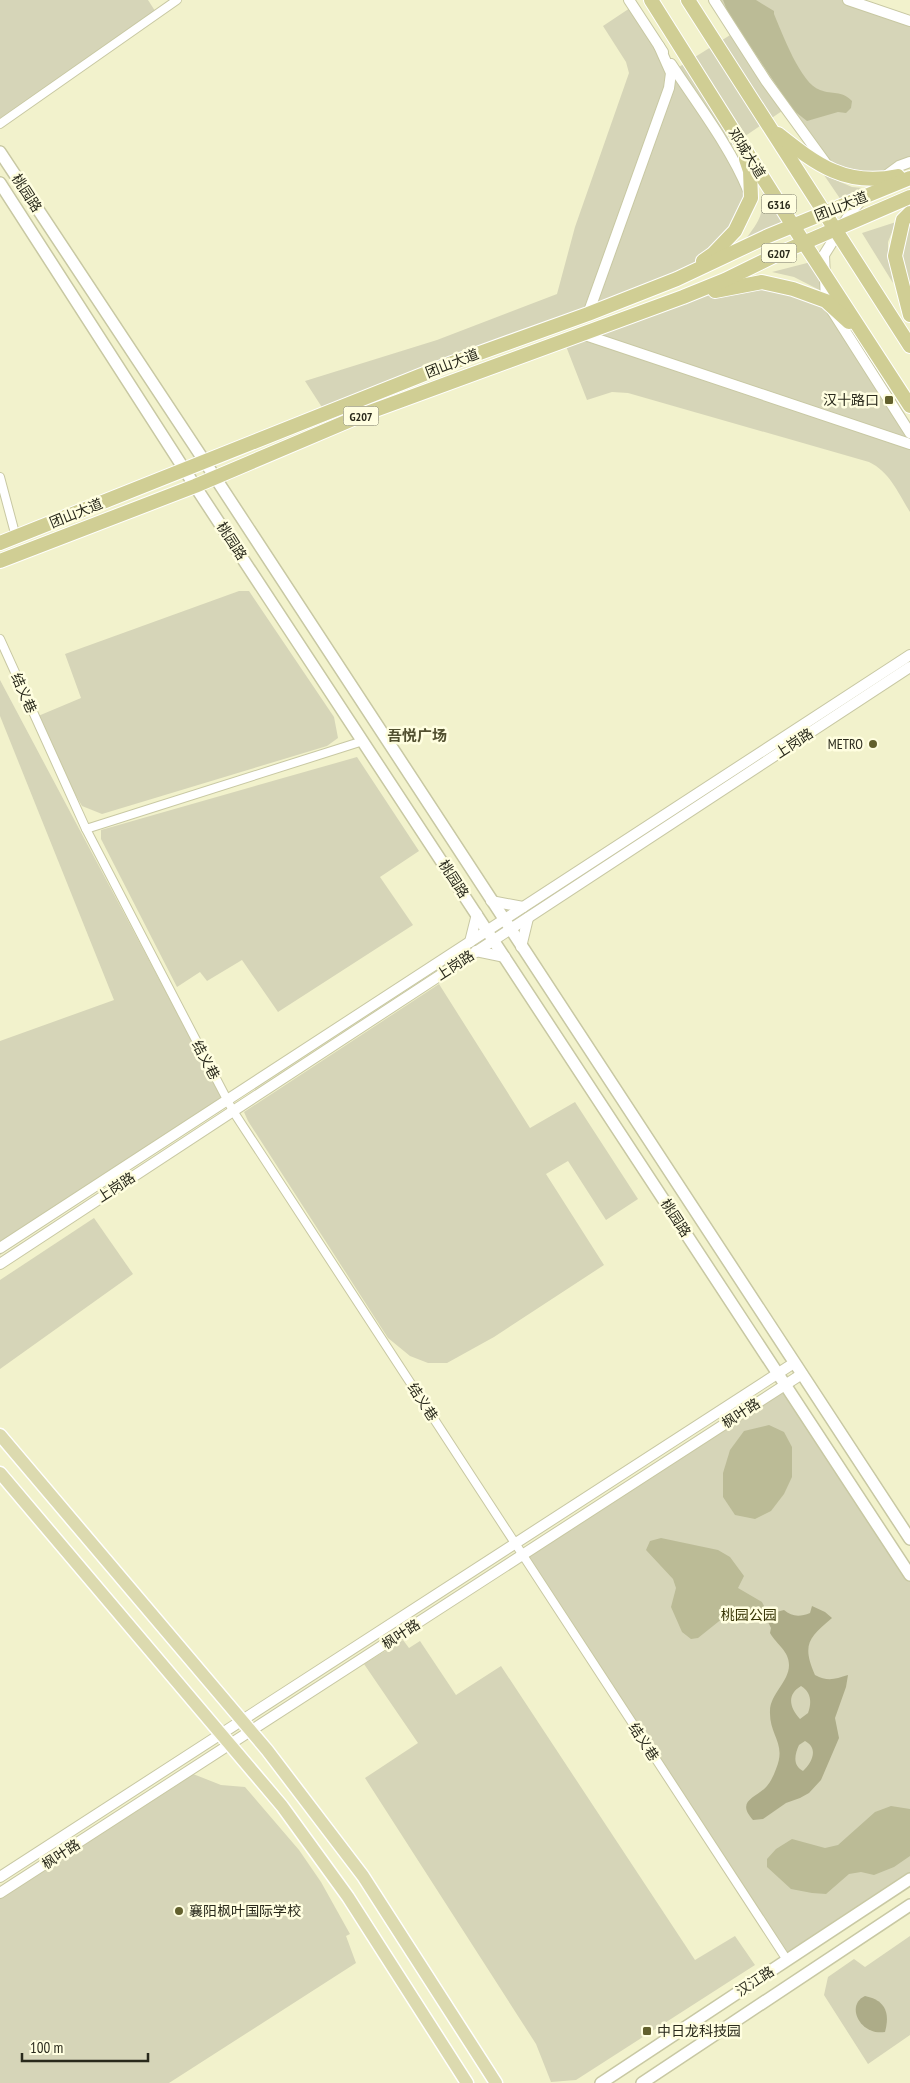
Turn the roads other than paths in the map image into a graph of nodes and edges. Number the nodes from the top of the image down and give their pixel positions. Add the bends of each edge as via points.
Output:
1 (177, 0) edge
2 (629, 0) edge
3 (651, 0) edge
4 (688, 0) edge
5 (714, 0) edge
6 (848, 0) edge
7 (910, 21) edge
8 (659, 46) junction
9 (0, 124) edge
10 (770, 128) junction
11 (741, 144) junction
12 (0, 152) edge
13 (910, 162) edge
14 (831, 170) junction
15 (908, 178) edge
16 (880, 180) junction
17 (0, 183) edge
18 (910, 197) edge
19 (751, 198) junction
20 (824, 213) junction
21 (910, 213) edge
22 (793, 226) junction
23 (835, 229) junction
24 (804, 242) junction
25 (671, 281) junction
26 (682, 297) junction
27 (826, 301) junction
28 (908, 301) edge
29 (588, 314) junction
30 (910, 314) edge
31 (582, 334) junction
32 (866, 338) junction
33 (910, 346) edge
34 (910, 406) edge
35 (910, 433) edge
36 (910, 444) edge
37 (205, 462) junction
38 (185, 470) junction
39 (0, 477) edge
40 (216, 478) junction
41 (196, 486) junction
42 (16, 537) junction
43 (0, 543) edge
44 (0, 561) edge
45 (0, 638) edge
46 (910, 655) edge
47 (910, 667) edge
48 (363, 740) junction
49 (86, 829) junction
50 (491, 901) junction
51 (523, 907) junction
52 (477, 914) junction
53 (528, 918) junction
54 (507, 924) junction
55 (491, 935) junction
56 (470, 942) junction
57 (521, 946) junction
58 (476, 951) junction
59 (505, 957) junction
60 (227, 1100) junction
61 (233, 1111) junction
62 (0, 1248) edge
63 (0, 1264) edge
64 (794, 1363) junction
65 (778, 1374) junction
66 (802, 1374) junction
67 (785, 1384) junction
68 (0, 1435) edge
69 (0, 1473) edge
70 (910, 1539) edge
71 (515, 1543) junction
72 (522, 1555) junction
73 (910, 1575) edge
74 (242, 1720) junction
75 (250, 1731) junction
76 (220, 1734) junction
77 (229, 1745) junction
78 (0, 1878) edge
79 (910, 1879) edge
80 (0, 1893) edge
81 (910, 1905) edge
82 (787, 1960) junction
83 (467, 2083) edge
84 (496, 2083) edge
85 (601, 2083) edge
86 (642, 2083) edge

1 - 9 street
2 - 8 street
3 - 11 highway, 邓城大道 / G316
4 - 10 highway, G316
5 - 14 street via 766,81
6 - 7 street
8 - 19 street via 742,176
8 - 29 street via 671,72 669,88
10 - 14 highway via 805,156
10 - 20 highway, G316
11 - 19 highway via 750,171
11 - 22 highway, 邓城大道 / G316
12 - 37 main road, 桃园路
13 - 16 street
14 - 16 highway via 856,179
15 - 16 highway
15 - 20 highway, 团山大道 / G207
16 - 27 street via 851,212 824,255
17 - 38 main road, 桃园路
18 - 23 highway, G207
19 - 25 highway via 735,231 713,254
20 - 22 highway, 团山大道 / G207
20 - 23 highway, G316
21 - 28 highway via 903,220 895,256
22 - 24 highway, 邓城大道 / G316
22 - 25 highway, 团山大道 / G207
23 - 24 highway, 团山大道 / G207
23 - 33 highway, G316
24 - 26 highway, 团山大道 / G207
24 - 32 highway, 邓城大道 / G316
25 - 29 highway, 团山大道 / G207
26 - 27 highway via 762,282 793,288
26 - 31 highway, 团山大道 / G207
27 - 32 highway
27 - 35 street
28 - 30 highway
29 - 37 highway, 团山大道 / G207 via 452,363
31 - 36 street
31 - 40 highway, 团山大道 / G207 via 367,413
32 - 34 highway, 邓城大道 / G316
37 - 38 highway, 团山大道 / G207
37 - 40 main road, 桃园路
38 - 41 main road, 桃园路
38 - 42 highway, 团山大道 / G207
39 - 42 street
40 - 41 highway, 团山大道 / G207
40 - 50 main road, 桃园路
41 - 44 highway, 团山大道 / G207
41 - 48 main road, 桃园路
42 - 43 highway, 团山大道 / G207
45 - 49 street, 结义巷
46 - 51 street, 上岗路
47 - 53 street, 上岗路
48 - 49 street
48 - 52 main road, 桃园路
49 - 60 street, 结义巷
50 - 51 street
50 - 54 main road, 桃园路
51 - 54 street, 上岗路
52 - 55 main road, 桃园路
52 - 56 street
53 - 54 street, 上岗路
53 - 57 street
54 - 55 street, 上岗路
54 - 57 main road, 桃园路
55 - 56 street, 上岗路
55 - 58 street, 上岗路
55 - 59 main road, 桃园路
56 - 60 street, 上岗路
57 - 64 main road, 桃园路
58 - 59 street
58 - 61 street, 上岗路
59 - 65 main road, 桃园路
60 - 61 street, 结义巷
60 - 62 street, 上岗路
61 - 63 street, 上岗路
61 - 71 street, 结义巷
64 - 65 street, 枫叶路
64 - 66 main road, 桃园路
65 - 67 main road, 桃园路
65 - 71 street, 枫叶路
66 - 67 street, 枫叶路
66 - 70 main road, 桃园路
67 - 72 street, 枫叶路
67 - 73 main road, 桃园路
68 - 74 main road
69 - 76 main road
71 - 72 street, 结义巷
71 - 74 street, 枫叶路
72 - 75 street, 枫叶路
72 - 82 street, 结义巷
74 - 75 main road
74 - 76 street, 枫叶路
75 - 77 street, 枫叶路
75 - 84 main road via 363,1876
76 - 77 main road
76 - 78 street, 枫叶路
77 - 80 street, 枫叶路
77 - 83 main road via 282,1806 348,1897
79 - 82 main road, 汉江路
81 - 86 main road, 汉江路
82 - 85 main road, 汉江路

